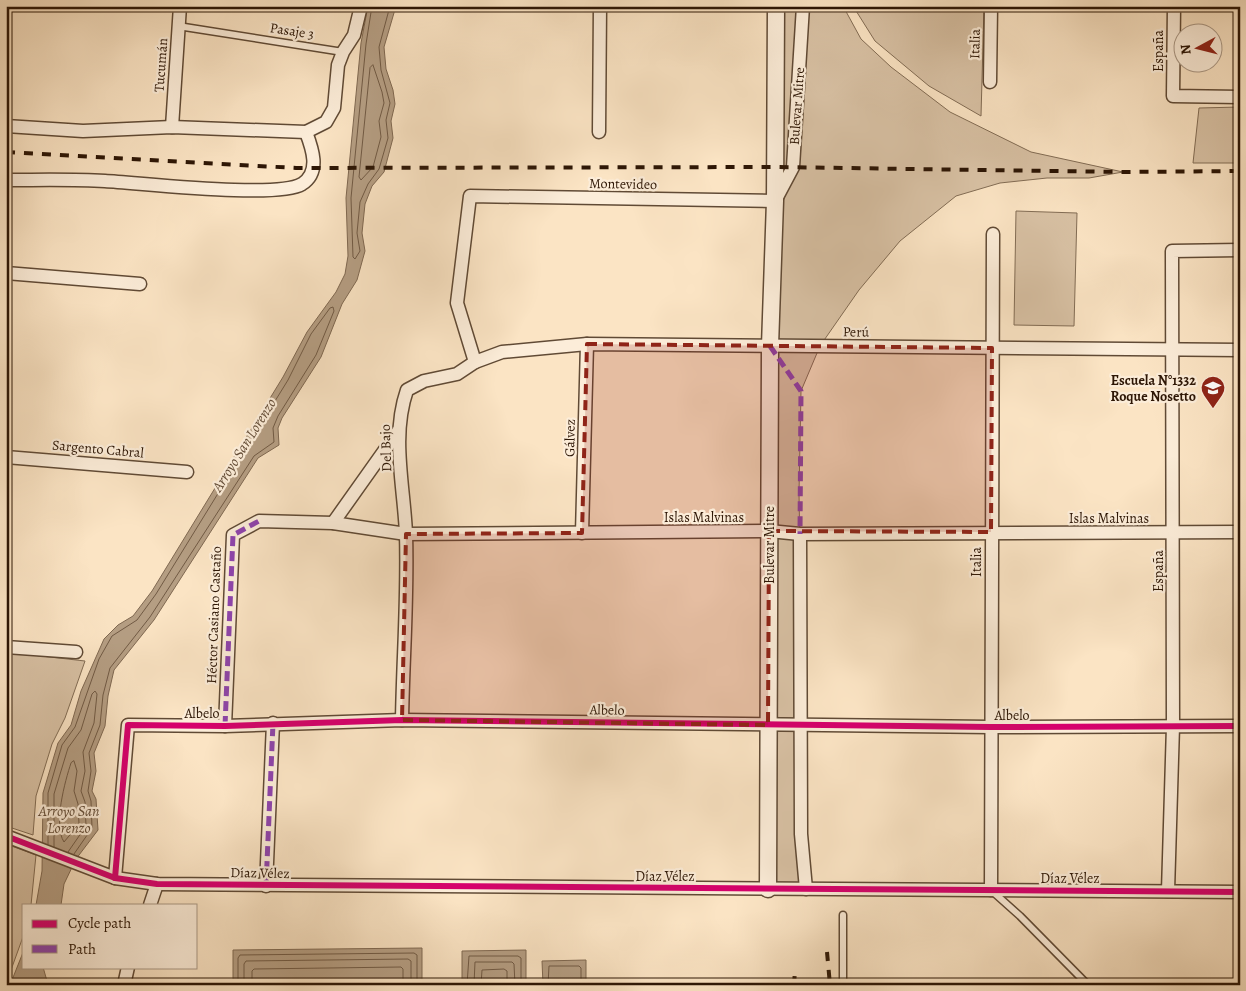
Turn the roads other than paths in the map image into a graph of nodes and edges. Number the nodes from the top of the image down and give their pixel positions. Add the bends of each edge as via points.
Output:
1 (180, 6) edge
2 (361, 6) edge
3 (600, 6) edge
4 (776, 6) edge
5 (803, 6) edge
6 (991, 6) edge
7 (1174, 6) edge
8 (178, 26) junction
9 (343, 52) junction
10 (990, 82) dead end
11 (1240, 96) edge
12 (6, 126) edge
13 (172, 127) junction
14 (306, 132) junction
15 (599, 132) dead end
16 (6, 180) edge
17 (775, 201) junction
18 (993, 234) dead end
19 (1240, 250) edge
20 (6, 273) edge
21 (140, 284) dead end
22 (587, 344) junction
23 (770, 346) junction
24 (992, 348) junction
25 (1171, 350) junction
26 (1240, 350) edge
27 (475, 362) junction
28 (399, 430) junction
29 (6, 457) edge
30 (187, 472) dead end
31 (259, 521) joint
32 (333, 523) junction
33 (769, 531) junction
34 (991, 532) junction
35 (1240, 532) edge
36 (582, 533) junction
37 (1172, 533) junction
38 (406, 534) junction
39 (800, 534) junction
40 (6, 647) edge
41 (76, 652) dead end
42 (402, 720) junction
43 (273, 723) junction
44 (768, 725) junction
45 (225, 726) junction
46 (801, 726) junction
47 (1173, 726) junction
48 (1240, 726) edge
49 (990, 727) junction
50 (6, 836) edge
51 (115, 878) junction
52 (157, 884) junction
53 (266, 886) junction
54 (768, 889) junction
55 (806, 889) junction
56 (991, 890) junction
57 (1168, 891) junction
58 (1240, 892) edge
59 (150, 904) edge
60 (843, 915) dead end
61 (128, 968) edge
62 (124, 985) edge
63 (843, 985) edge
64 (1088, 985) edge

1 - 8 street, Tucumán
2 - 9 street via 354,35
3 - 15 street
4 - 17 street, Bulevar Mitre
5 - 17 street, Bulevar Mitre via 793,167
6 - 10 street, Italia
7 - 11 street, España via 1173,96
8 - 9 lane, Pasaje 3
8 - 13 street, Tucumán
9 - 14 street via 338,64 334,108 326,122
12 - 13 street via 83,131
13 - 14 street
14 - 16 street via 314,158 312,174 303,183 287,190
17 - 23 street, Bulevar Mitre
17 - 27 street, Montevideo via 470,196 457,303
18 - 24 street, Italia
19 - 25 street, España via 1172,251
20 - 21 street
22 - 23 street, Perú
22 - 27 street, Perú via 502,352
22 - 36 street, Gálvez
23 - 24 street, Perú
23 - 33 street, Bulevar Mitre
24 - 25 street, Perú
24 - 34 street, Italia
25 - 26 street, Perú
25 - 37 street, España
27 - 28 street, Del Bajo via 457,374 424,381 407,390 401,407
28 - 32 street
28 - 38 street, Del Bajo
29 - 30 street, Sargento Cabral
31 - 32 street, Islas Malvinas
31 - 45 street, Héctor Casiano Castaño via 232,535
32 - 38 street, Islas Malvinas
33 - 36 street, Islas Malvinas
33 - 39 street, Islas Malvinas
33 - 44 street, Bulevar Mitre
34 - 37 street, Islas Malvinas
34 - 39 street, Islas Malvinas
34 - 49 street, Italia
35 - 37 street, Islas Malvinas
36 - 38 street, Islas Malvinas
37 - 47 street, España
38 - 42 street, Del Bajo
39 - 46 street
40 - 41 street
42 - 43 street, Albelo
42 - 44 street, Albelo
43 - 45 street, Albelo
43 - 53 street
44 - 46 street, Albelo
44 - 54 street, Bulevar Mitre
45 - 51 street, Albelo via 128,725
46 - 49 street, Albelo
46 - 55 street via 801,834
47 - 48 street, Albelo
47 - 49 street, Albelo
47 - 57 street, España
49 - 56 street, Italia
50 - 51 street, Díaz Vélez
51 - 52 street, Díaz Vélez
52 - 53 street, Díaz Vélez
52 - 59 street
53 - 54 street, Díaz Vélez
54 - 55 street, Díaz Vélez
55 - 56 street, Díaz Vélez
56 - 57 street, Díaz Vélez
56 - 64 lane
57 - 58 street, Díaz Vélez
60 - 63 lane
61 - 62 street

